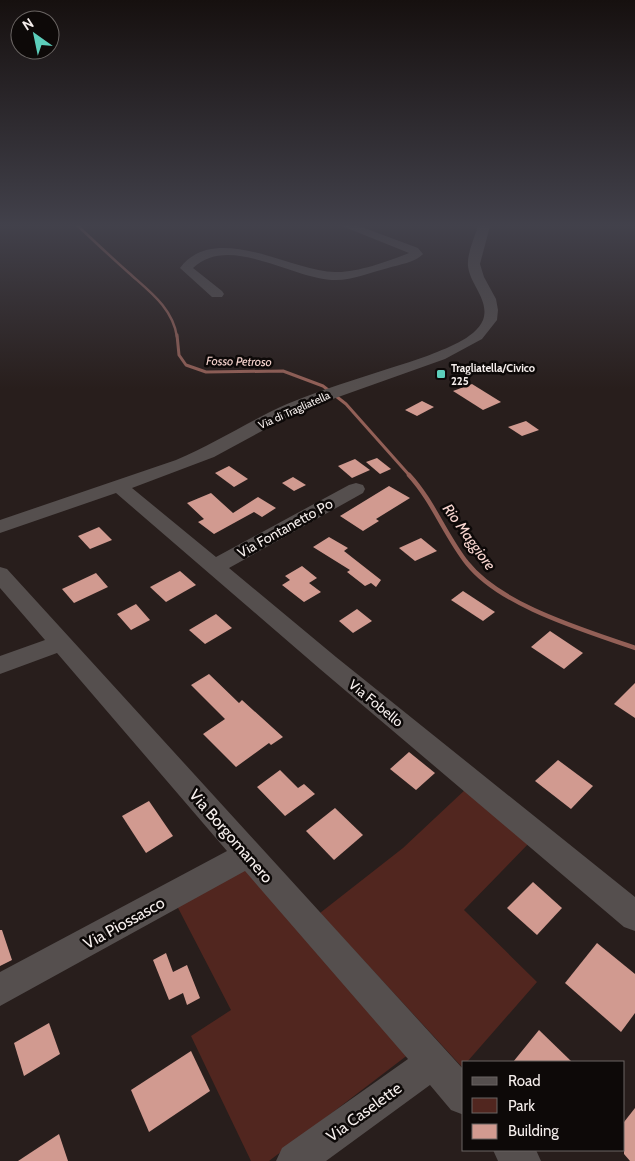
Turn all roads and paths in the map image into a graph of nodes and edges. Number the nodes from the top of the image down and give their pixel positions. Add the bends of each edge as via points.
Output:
1 (201, 280) edge
2 (481, 280) edge
3 (217, 294) dead end
4 (119, 486) junction
5 (356, 489) dead end
6 (0, 527) edge
7 (215, 568) junction
8 (0, 574) edge
9 (61, 644) junction
10 (0, 665) edge
11 (247, 855) junction
12 (635, 916) edge
13 (0, 990) edge
14 (432, 1062) junction
15 (462, 1095) edge
16 (513, 1151) edge
17 (296, 1161) edge
18 (522, 1161) edge

1 - 3 street
2 - 4 street, Via di Tragliatella via 490,301 492,312 489,321 474,339 440,356 444,366 414,378 391,373 342,389 277,415 195,458
4 - 6 street, Via di Tragliatella
4 - 7 street, Via Fobello
5 - 7 street, Via Fontanetto Po
7 - 12 street, Via Fobello
8 - 9 street, Via Borgomanero
9 - 10 street
9 - 11 street, Via Borgomanero
11 - 13 street, Via Piossasco
11 - 14 street, Via Borgomanero
14 - 15 street, Via Borgomanero
14 - 17 street, Via Caselette
16 - 18 street

